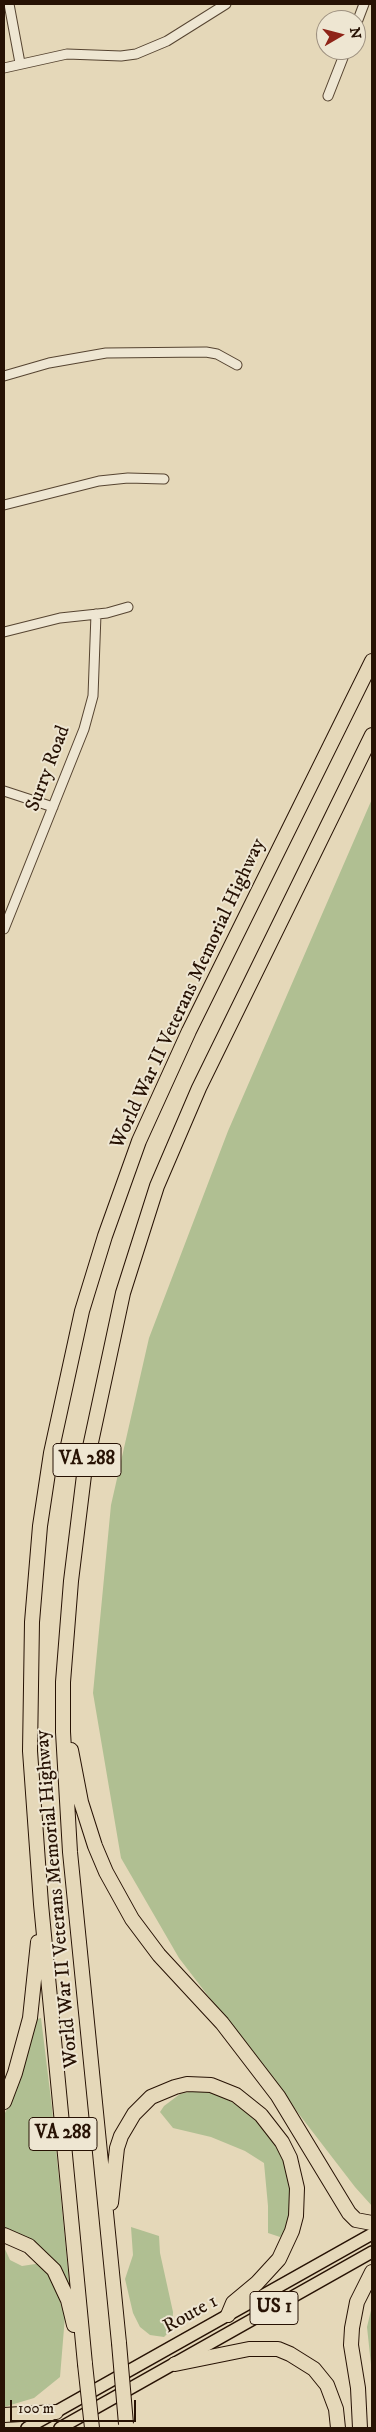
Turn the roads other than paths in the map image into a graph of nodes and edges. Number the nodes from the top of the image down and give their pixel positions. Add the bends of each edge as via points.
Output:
1 (9, 4) edge
2 (226, 4) edge
3 (342, 60) edge
4 (20, 63) junction
5 (4, 68) edge
6 (328, 96) dead end
7 (238, 365) dead end
8 (4, 376) edge
9 (164, 479) dead end
10 (4, 505) edge
11 (128, 607) dead end
12 (96, 614) junction
13 (4, 632) edge
14 (372, 662) edge
15 (372, 734) edge
16 (4, 791) edge
17 (53, 807) junction
18 (4, 929) edge
19 (63, 1732) junction
20 (41, 1904) junction
21 (4, 2102) edge
22 (372, 2223) edge
23 (372, 2234) edge
24 (4, 2235) edge
25 (108, 2239) junction
26 (372, 2252) edge
27 (372, 2272) edge
28 (228, 2315) junction
29 (84, 2346) junction
30 (175, 2364) junction
31 (56, 2412) junction
32 (4, 2415) edge
33 (126, 2426) edge
34 (28, 2428) edge
35 (60, 2428) edge
36 (92, 2428) edge
37 (338, 2428) edge
38 (360, 2428) edge

1 - 4 street
2 - 4 street via 168,41 136,54 67,54
3 - 6 street
4 - 5 street
7 - 8 street via 206,352 106,353 50,363
9 - 10 street via 99,481
11 - 12 street
12 - 13 street via 60,618
12 - 17 street, Surry Road via 93,696 84,729
14 - 20 highway, World War II Veterans Memorial Highway / VA 288 via 154,1107 121,1188 80,1320 40,1526 32,1622 30,1751
15 - 19 highway, World War II Veterans Memorial Highway / VA 288 via 199,1088 157,1186 132,1262 100,1392 84,1475 71,1581 63,1682
16 - 17 street
17 - 18 street, Surry Road
19 - 22 highway via 71,1748 77,1786 95,1846 132,1919 222,2023 278,2096 349,2213 356,2220
19 - 25 highway, World War II Veterans Memorial Highway / VA 288 via 70,1852
20 - 21 highway via 30,2018
20 - 29 highway, World War II Veterans Memorial Highway / VA 288
23 - 28 main road, Route 1 / US 1
24 - 29 highway via 29,2246 54,2270
25 - 28 highway via 118,2148 134,2114 151,2097 187,2084 211,2085 236,2095 261,2115 282,2142 294,2173 298,2201 292,2231 278,2259 233,2304
25 - 33 highway, World War II Veterans Memorial Highway / VA 288, bridge
26 - 30 main road, Route 1 / US 1
27 - 38 highway via 357,2302 352,2328
28 - 31 main road, Route 1 / US 1
29 - 36 highway, World War II Veterans Memorial Highway / VA 288, bridge
30 - 35 main road, Route 1 / US 1
30 - 37 highway via 249,2348 278,2349 314,2369 327,2385 336,2409
31 - 32 highway
31 - 34 main road, Route 1 / US 1

